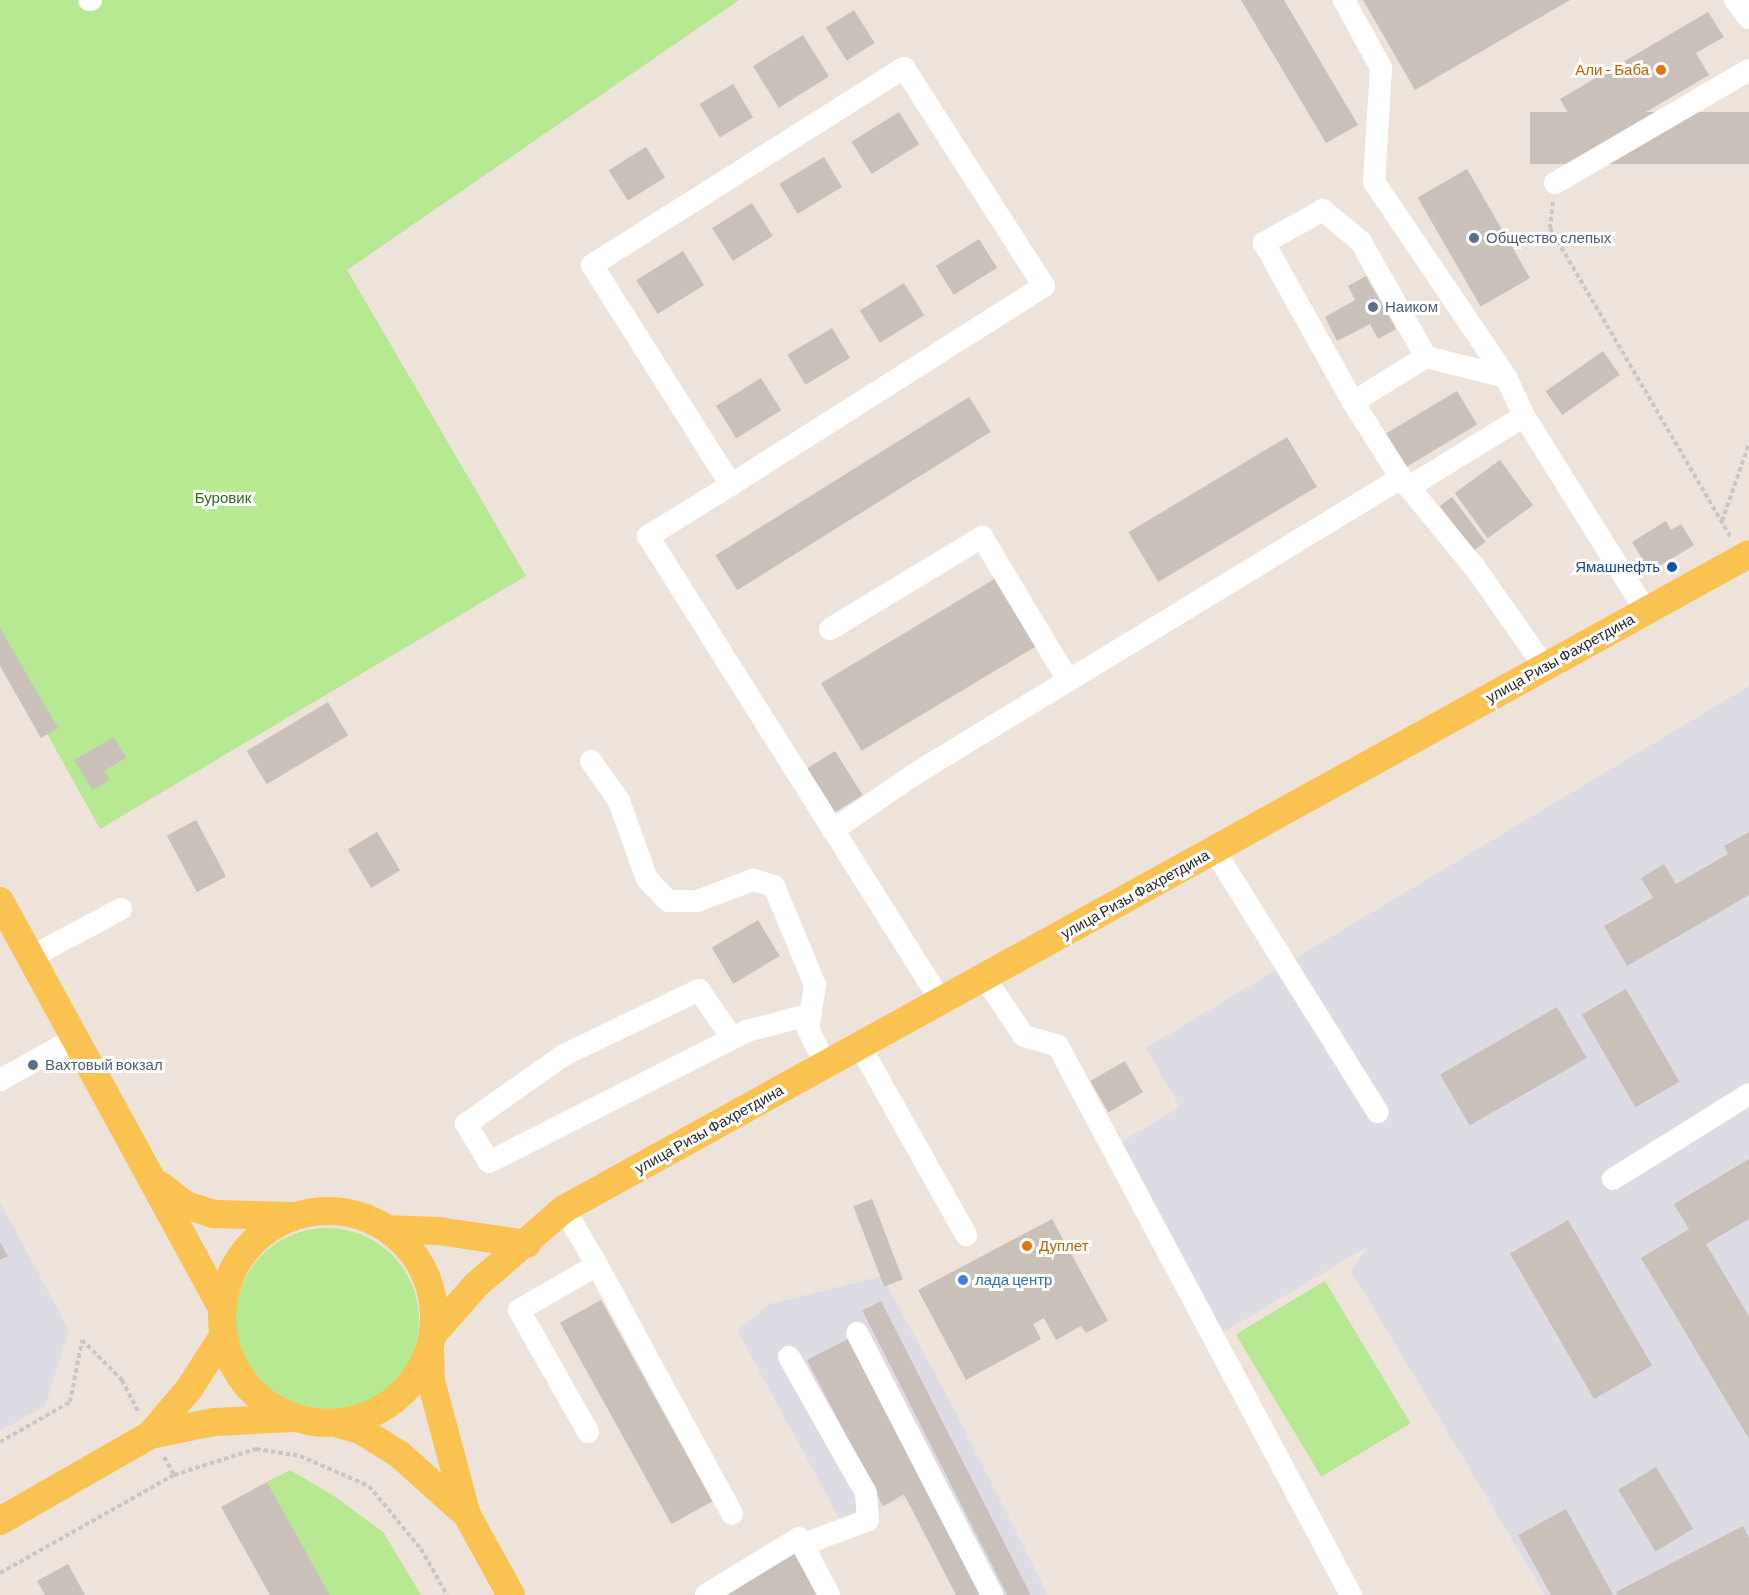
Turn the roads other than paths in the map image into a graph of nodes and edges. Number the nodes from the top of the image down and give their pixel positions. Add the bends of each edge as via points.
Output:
1 (1344, 0) edge
2 (1735, 0) edge
3 (1749, 18) edge
4 (1749, 70) edge
5 (1555, 183) road end
6 (1426, 357) junction
7 (1506, 377) junction
8 (1353, 402) junction
9 (1524, 416) junction
10 (1405, 482) junction
11 (731, 485) junction
12 (1746, 556) edge
13 (1646, 611) junction
14 (830, 629) dead end
15 (1544, 666) junction
16 (1068, 680) junction
17 (591, 761) dead end
18 (833, 830) junction
19 (1214, 850) junction
20 (0, 901) edge
21 (121, 909) dead end
22 (31, 957) junction
23 (984, 977) junction
24 (941, 1001) junction
25 (811, 1014) junction
26 (76, 1038) junction
27 (732, 1038) junction
28 (860, 1046) junction
29 (826, 1065) junction
30 (0, 1080) edge
31 (1749, 1094) edge
32 (1378, 1112) dead end
33 (1613, 1179) dead end
34 (157, 1183) junction
35 (564, 1209) junction
36 (293, 1216) junction
37 (388, 1228) junction
38 (966, 1235) dead end
39 (527, 1244) junction
40 (597, 1265) junction
41 (223, 1322) junction
42 (857, 1333) dead end
43 (432, 1342) junction
44 (789, 1357) dead end
45 (294, 1418) junction
46 (339, 1424) junction
47 (588, 1432) dead end
48 (150, 1435) junction
49 (732, 1514) dead end
50 (467, 1515) junction
51 (0, 1521) edge
52 (802, 1545) junction
53 (512, 1595) edge
54 (706, 1595) edge
55 (829, 1595) edge
56 (992, 1595) edge
57 (1351, 1595) edge

1 - 7 street via 1382,69 1374,182
2 - 3 street
4 - 5 street
6 - 7 street
6 - 8 street
6 - 8 street via 1361,242 1323,210 1264,243
7 - 9 street
8 - 10 street
9 - 10 street
9 - 13 street
10 - 15 street via 1476,569
10 - 16 street
11 - 11 street via 592,265 904,68 1044,286
11 - 18 street via 648,536
12 - 13 main road, улица Ризы Фахретдина
13 - 15 main road, улица Ризы Фахретдина
14 - 16 street via 982,537
15 - 19 main road, улица Ризы Фахретдина
16 - 18 street via 918,772
17 - 25 street via 619,801 647,879 668,901 697,901 753,880 774,886 815,985
18 - 24 street
19 - 23 main road, улица Ризы Фахретдина
19 - 32 street
20 - 22 main road
21 - 22 street
22 - 26 main road
23 - 24 main road, улица Ризы Фахретдина
23 - 57 street via 1024,1036 1058,1046
24 - 28 main road, улица Ризы Фахретдина
25 - 27 street
25 - 29 street via 808,1029
26 - 30 street
26 - 34 main road
27 - 27 street via 489,1162 465,1124 564,1055 699,990
28 - 29 main road, улица Ризы Фахретдина
28 - 38 street
29 - 35 main road, улица Ризы Фахретдина
31 - 33 street
34 - 36 main road via 186,1205 213,1214
34 - 41 main road
35 - 39 main road, улица Ризы Фахретдина
35 - 40 street
36 - 37 main road via 342,1211
36 - 41 main road via 271,1227 242,1255 227,1284
37 - 39 main road
37 - 43 main road via 411,1248 426,1274 435,1303
39 - 43 main road, улица Ризы Фахретдина via 476,1285
40 - 47 street via 519,1310
40 - 49 street
41 - 45 main road via 232,1363 248,1387 277,1411
41 - 48 main road via 189,1389
42 - 56 street
43 - 46 main road via 416,1379 395,1401 369,1416
43 - 50 main road via 431,1381
44 - 52 street via 866,1492 868,1520
45 - 46 main road
45 - 48 main road via 214,1422
46 - 50 main road via 360,1430 399,1454
48 - 51 main road
50 - 53 main road
52 - 54 street via 799,1538
52 - 55 street

